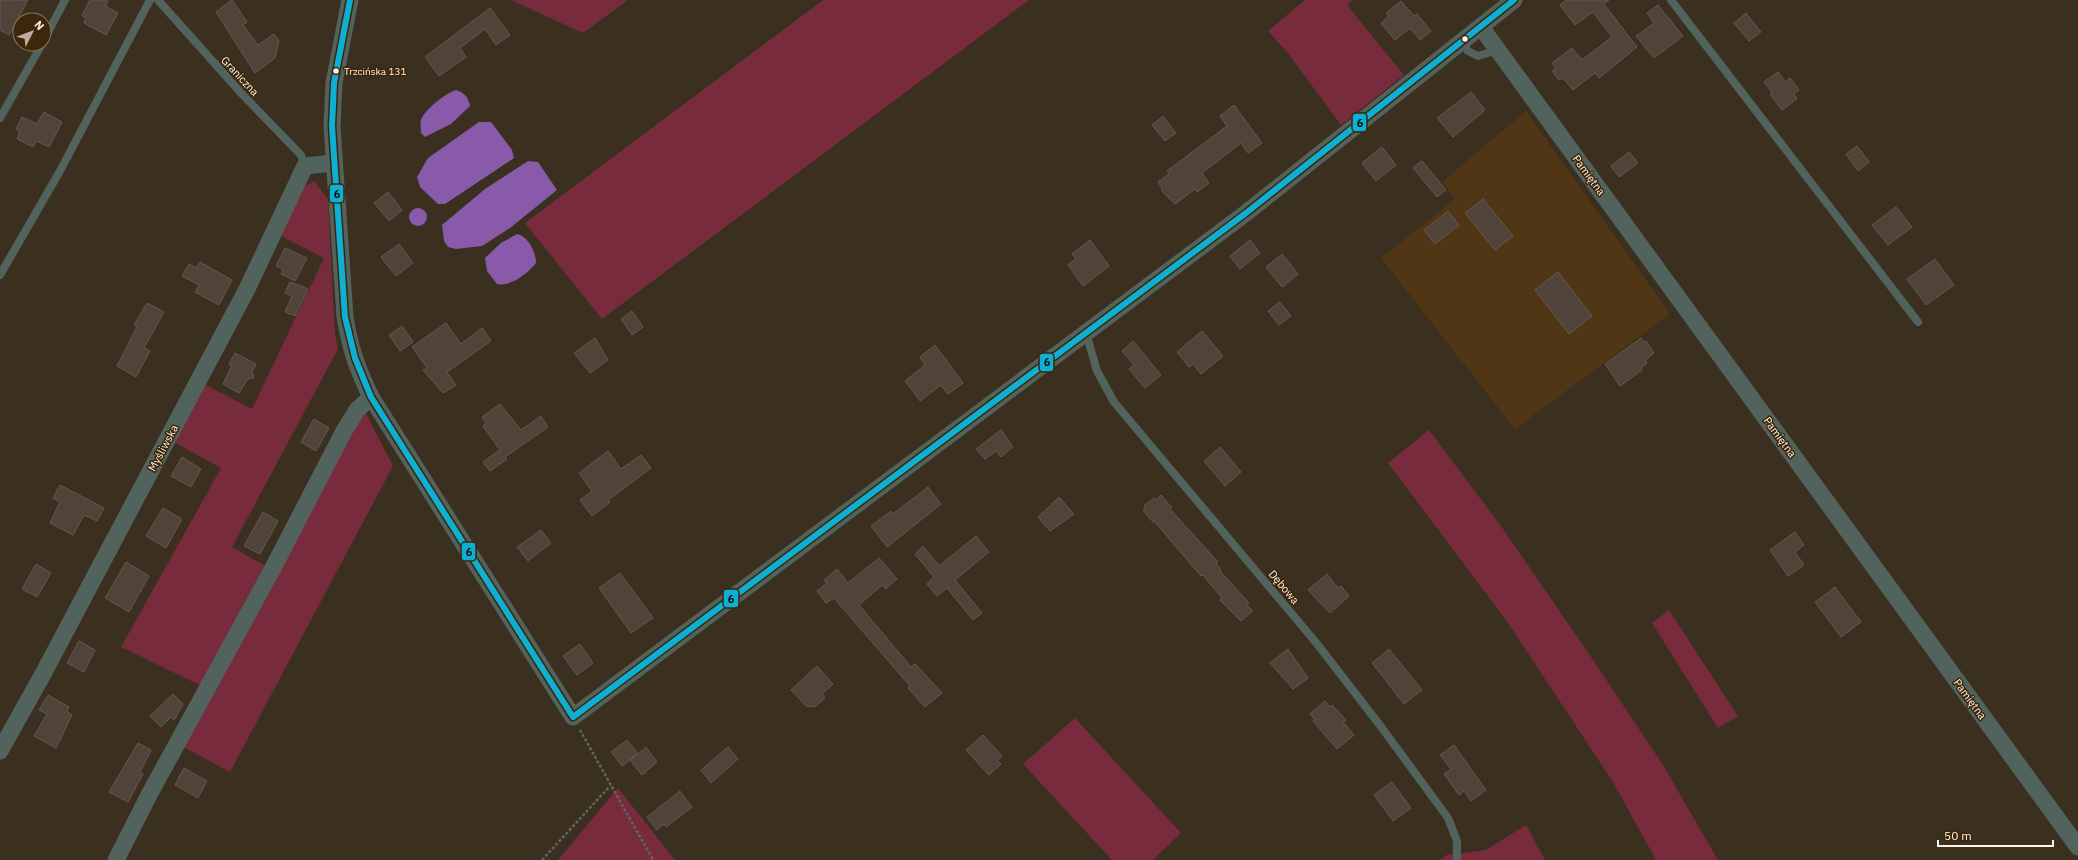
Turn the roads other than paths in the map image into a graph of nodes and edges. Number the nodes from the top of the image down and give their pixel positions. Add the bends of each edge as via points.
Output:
1 (65, 0) edge
2 (150, 0) edge
3 (158, 0) edge
4 (350, 0) edge
5 (1514, 0) edge
6 (1671, 0) edge
7 (52, 25) edge
8 (1481, 27) junction
9 (1461, 42) junction
10 (1496, 47) junction
11 (37, 52) edge
12 (0, 118) edge
13 (333, 163) junction
14 (305, 166) junction
15 (0, 275) edge
16 (1918, 322) dead end
17 (1086, 333) junction
18 (371, 396) junction
19 (0, 751) edge
20 (2078, 847) edge
21 (116, 860) edge
22 (1456, 860) edge

1 - 7 lane
2 - 15 lane via 60,171
3 - 14 lane, Graniczna via 242,94 301,155
4 - 13 street via 334,83
5 - 8 street
6 - 16 lane
8 - 9 street
8 - 10 street, Pamiętna
9 - 10 lane via 1468,51 1478,56 1488,54
9 - 17 street via 1246,214
10 - 20 street, Pamiętna
11 - 12 lane
13 - 14 street
13 - 18 street via 349,345
14 - 19 street, Myśliwska via 244,296
17 - 18 street via 573,718
17 - 22 lane, Dębowa via 1098,371 1114,402 1318,645 1448,818 1457,841
18 - 21 street via 357,410 344,431

